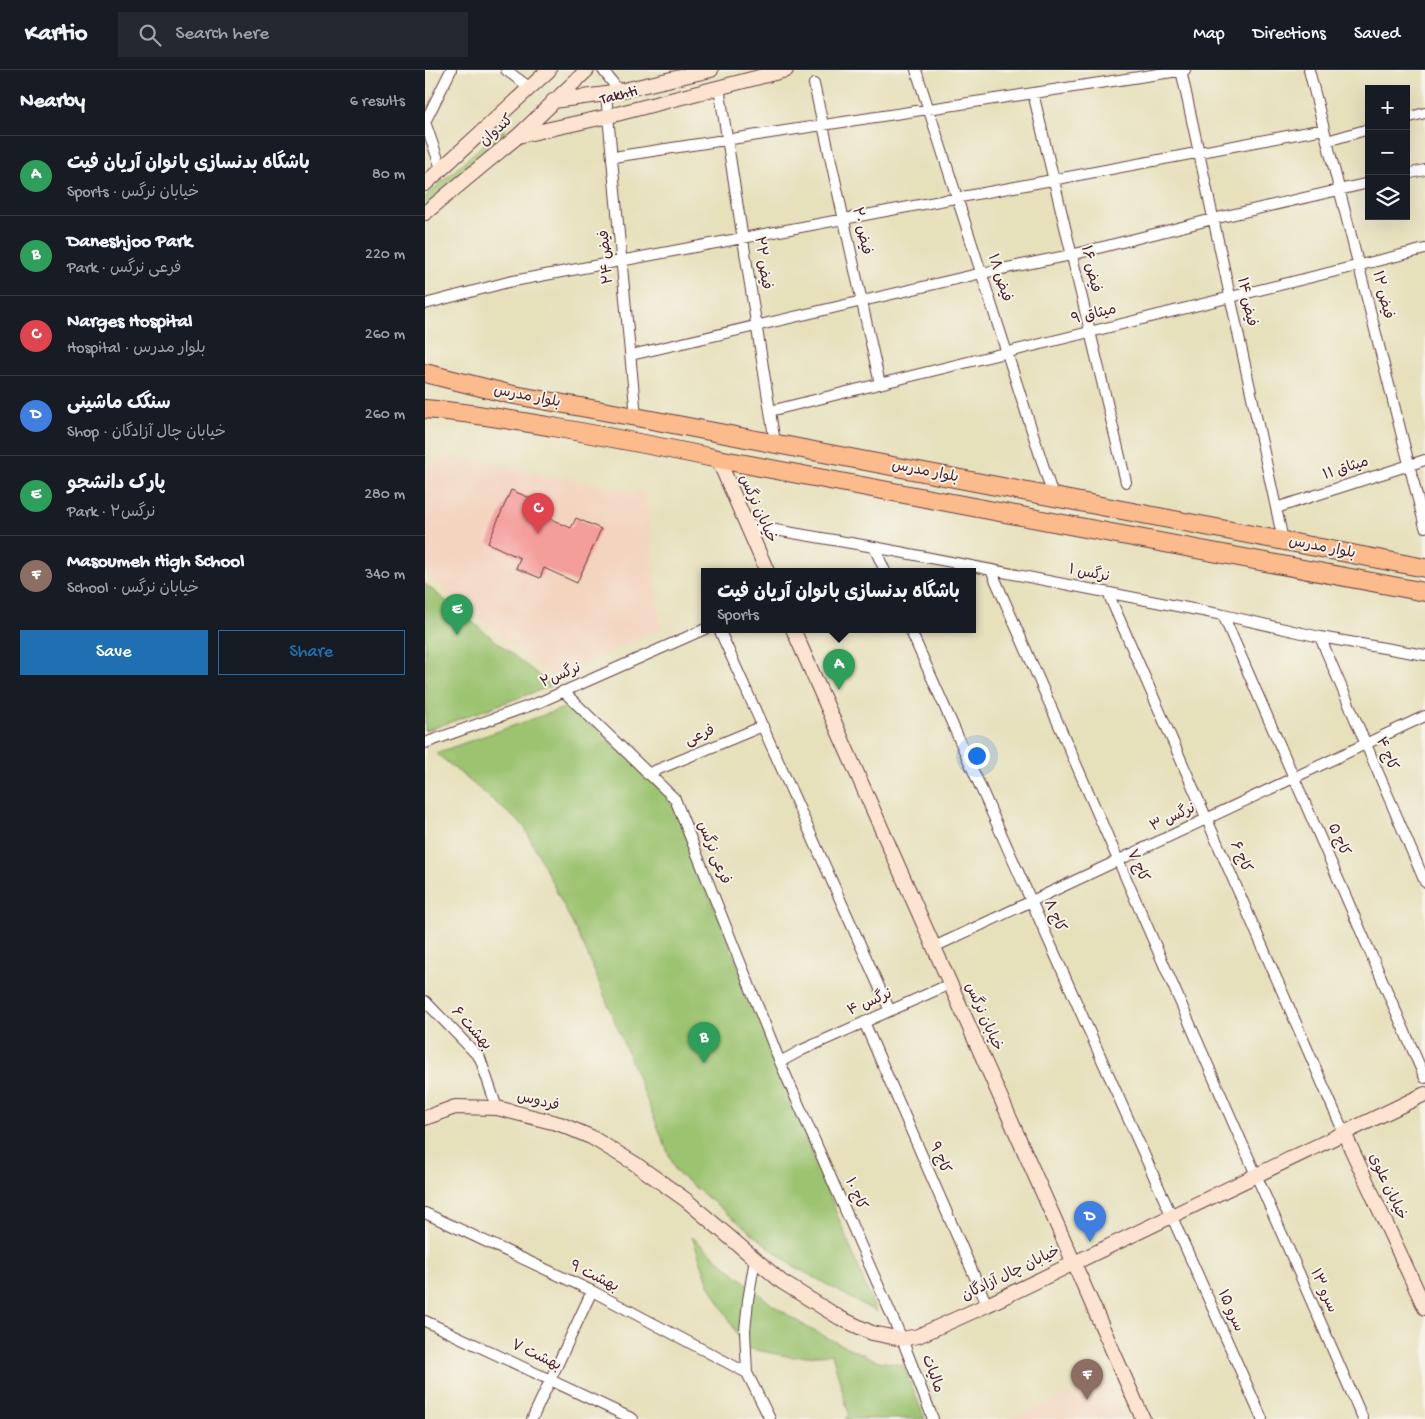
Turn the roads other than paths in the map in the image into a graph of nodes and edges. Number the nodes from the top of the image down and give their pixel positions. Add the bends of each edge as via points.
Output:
1 (451, 70) edge
2 (507, 70) edge
3 (549, 70) edge
4 (587, 70) edge
5 (603, 70) edge
6 (711, 70) edge
7 (786, 70) edge
8 (916, 70) edge
9 (1181, 70) edge
10 (1185, 70) edge
11 (1309, 70) edge
12 (814, 84) dead end
13 (719, 87) junction
14 (529, 88) junction
15 (612, 92) junction
16 (1033, 92) junction
17 (553, 101) junction
18 (928, 109) junction
19 (1425, 113) edge
20 (609, 116) junction
21 (1410, 117) edge
22 (822, 125) junction
23 (1324, 129) junction
24 (1366, 130) edge
25 (517, 136) junction
26 (728, 139) junction
27 (1327, 141) junction
28 (1199, 153) junction
29 (613, 157) junction
30 (441, 168) junction
31 (1425, 170) edge
32 (1410, 173) edge
33 (1054, 180) junction
34 (425, 184) edge
35 (1365, 184) edge
36 (1340, 190) junction
37 (957, 198) junction
38 (425, 213) edge
39 (843, 219) junction
40 (1213, 219) junction
41 (743, 238) junction
42 (1425, 249) edge
43 (1071, 255) junction
44 (622, 261) junction
45 (1359, 266) junction
46 (982, 273) junction
47 (1230, 297) junction
48 (861, 301) junction
49 (425, 304) edge
50 (756, 326) junction
51 (1090, 332) junction
52 (1007, 352) junction
53 (631, 355) junction
54 (425, 373) edge
55 (879, 384) junction
56 (425, 409) edge
57 (770, 411) junction
58 (636, 417) junction
59 (775, 443) junction
60 (718, 459) junction
61 (1425, 460) edge
62 (1409, 465) junction
63 (1126, 482) dead end
64 (1053, 496) junction
65 (1276, 508) junction
66 (747, 525) junction
67 (1425, 527) edge
68 (1283, 540) junction
69 (874, 547) junction
70 (766, 568) edge
71 (884, 568) edge
72 (1425, 568) edge
73 (991, 570) junction
74 (1425, 592) edge
75 (1108, 593) junction
76 (1223, 615) junction
77 (701, 631) edge
78 (721, 633) edge
79 (795, 633) edge
80 (912, 633) edge
81 (1320, 637) junction
82 (1425, 655) edge
83 (563, 691) junction
84 (1425, 716) edge
85 (763, 726) junction
86 (425, 743) edge
87 (1366, 744) junction
88 (647, 774) junction
89 (1294, 778) junction
90 (1207, 819) junction
91 (1118, 860) junction
92 (1425, 882) edge
93 (1031, 901) junction
94 (934, 947) junction
95 (950, 984) junction
96 (425, 1001) edge
97 (890, 1011) junction
98 (864, 1022) junction
99 (780, 1062) junction
100 (1425, 1078) edge
101 (1425, 1094) edge
102 (497, 1108) junction
103 (425, 1118) edge
104 (1345, 1133) junction
105 (634, 1164) joint
106 (1256, 1175) junction
107 (425, 1213) edge
108 (1171, 1216) junction
109 (755, 1259) junction
110 (1073, 1262) junction
111 (592, 1291) junction
112 (987, 1306) junction
113 (1425, 1308) edge
114 (425, 1321) edge
115 (902, 1339) junction
116 (747, 1373) junction
117 (551, 1379) junction
118 (532, 1419) edge
119 (633, 1419) edge
120 (771, 1419) edge
121 (933, 1419) edge
122 (1143, 1419) edge
123 (1261, 1419) edge
124 (1363, 1419) edge

1 - 30 street via 425,122
2 - 14 street
3 - 14 street, کندوان
4 - 17 street, کندوان
5 - 15 street
6 - 15 street, Takhti
7 - 13 street, Takhti
8 - 18 street, فیض ۱۸
9 - 10 street
9 - 16 street
9 - 28 street, فیض ۱۴
11 - 23 street, فیض ۱۲
12 - 22 street, فیض ۲۰
13 - 20 street, Takhti
13 - 26 street, فیض ۲۲
14 - 30 street, کندوان
15 - 17 street, Takhti
15 - 20 street, فیض ۲۴
16 - 18 street
16 - 33 street, فیض ۱۶
17 - 25 street, کندوان
18 - 22 street
18 - 37 street, فیض ۱۸
19 - 21 street
20 - 25 street, Takhti
20 - 29 street, فیض ۲۴
22 - 26 street
22 - 39 street, فیض ۲۰
23 - 27 street, فیض ۱۲
23 - 28 street
24 - 27 street
25 - 38 street, کندوان
26 - 29 street
26 - 41 street, فیض ۲۲
27 - 36 street, فیض ۱۲
28 - 33 street
28 - 40 street, فیض ۱۴
29 - 44 street, فیض ۲۴
30 - 34 street, کندوان
31 - 32 street
33 - 37 street
33 - 43 street, فیض ۱۶
35 - 36 street
36 - 40 street
36 - 45 street, فیض ۱۲
37 - 39 street
37 - 46 street, فیض ۱۸
39 - 41 street
39 - 48 street, فیض ۲۰
40 - 43 street
40 - 47 street, فیض ۱۴
41 - 44 street
41 - 50 street, فیض ۲۲
42 - 45 street, میثاق ۹
43 - 46 street
43 - 51 street, فیض ۱۶
44 - 49 street via 508,282
44 - 53 street, فیض ۲۴
45 - 47 street, میثاق ۹
45 - 62 street, فیض ۱۲
46 - 48 street
46 - 52 street, فیض ۱۸
47 - 51 street, میثاق ۹
47 - 65 street, فیض ۱۴
48 - 50 street
48 - 55 street, فیض ۲۰
50 - 53 street
50 - 57 street, فیض ۲۲
51 - 52 street, میثاق ۹
51 - 63 street, فیض ۱۶
52 - 55 street, میثاق ۹
52 - 64 street, فیض ۱۸
53 - 58 street, فیض ۲۴
54 - 58 highway, بلوار مدرس via 509,394
55 - 57 street, میثاق ۹
56 - 60 highway, بلوار مدرس via 508,419
57 - 59 street, فیض ۲۲
58 - 59 highway, بلوار مدرس
59 - 64 highway, بلوار مدرس
60 - 66 street, خیابان نرگس
60 - 74 highway, بلوار مدرس
61 - 62 street, میثاق ۱۱
62 - 65 street, میثاق ۱۱
62 - 67 street, فیض ۱۲
64 - 68 highway, بلوار مدرس
65 - 68 street, فیض ۱۴
66 - 69 street, نرگس ۱
66 - 70 street, خیابان نرگس
68 - 72 highway, بلوار مدرس
69 - 71 street
69 - 73 street, نرگس ۱
73 - 75 street, نرگس ۱
73 - 91 street, کاج ۷
75 - 76 street, نرگس ۱
75 - 90 street, کاج ۶
76 - 81 street, نرگس ۱
76 - 89 street, کاج ۵
77 - 83 street, نرگس۲
78 - 85 street
79 - 94 street, خیابان نرگس
80 - 93 street, کاج ۸
81 - 82 street, نرگس ۱
81 - 87 street, کاج ۴
83 - 86 street, نرگس۲
83 - 88 street, فرعی نرگس
84 - 87 street, نرگس ۳
85 - 88 street, فرعی
85 - 97 street
87 - 89 street, نرگس ۳
87 - 92 street, کاج ۴
88 - 99 street, فرعی نرگس via 675,799
89 - 90 street, نرگس ۳
89 - 100 street, کاج ۵
90 - 91 street, نرگس ۳
90 - 104 street, کاج ۶
91 - 93 street, نرگس ۳
91 - 106 street, کاج ۷
93 - 94 street, نرگس ۳
93 - 108 street, کاج ۸
94 - 95 street, خیابان نرگس
95 - 97 street, نرگس ۴
95 - 110 street, خیابان نرگس
96 - 102 street, بهشت ۶ via 481,1058
97 - 98 street, نرگس ۴
98 - 99 street, نرگس ۴
98 - 112 street, کاج ۹
99 - 115 street, کاج ۱۰
101 - 104 street, خیابان چال آزادگان
102 - 103 street, فردوس via 455,1107
102 - 105 street, فردوس via 560,1124 591,1137
104 - 106 street, خیابان چال آزادگان
104 - 113 street, خیابان علوی
105 - 109 street, خیابان چال آزادگان via 686,1200
106 - 108 street, خیابان چال آزادگان
106 - 124 street, سرو ۱۳
107 - 111 street, بهشت ۹
108 - 110 street, خیابان چال آزادگان
108 - 123 street, سرو ۱۵
109 - 115 street, خیابان چال آزادگان via 782,1282 839,1318 872,1333
109 - 116 street via 745,1331
110 - 112 street, خیابان چال آزادگان
110 - 122 street, خیابان نرگس
111 - 116 street, بهشت ۹
111 - 117 street
112 - 115 street, خیابان چال آزادگان via 918,1336
114 - 117 street, بهشت ۷
115 - 121 street, مالیات
116 - 120 street
117 - 118 street
117 - 119 street, بهشت ۷

